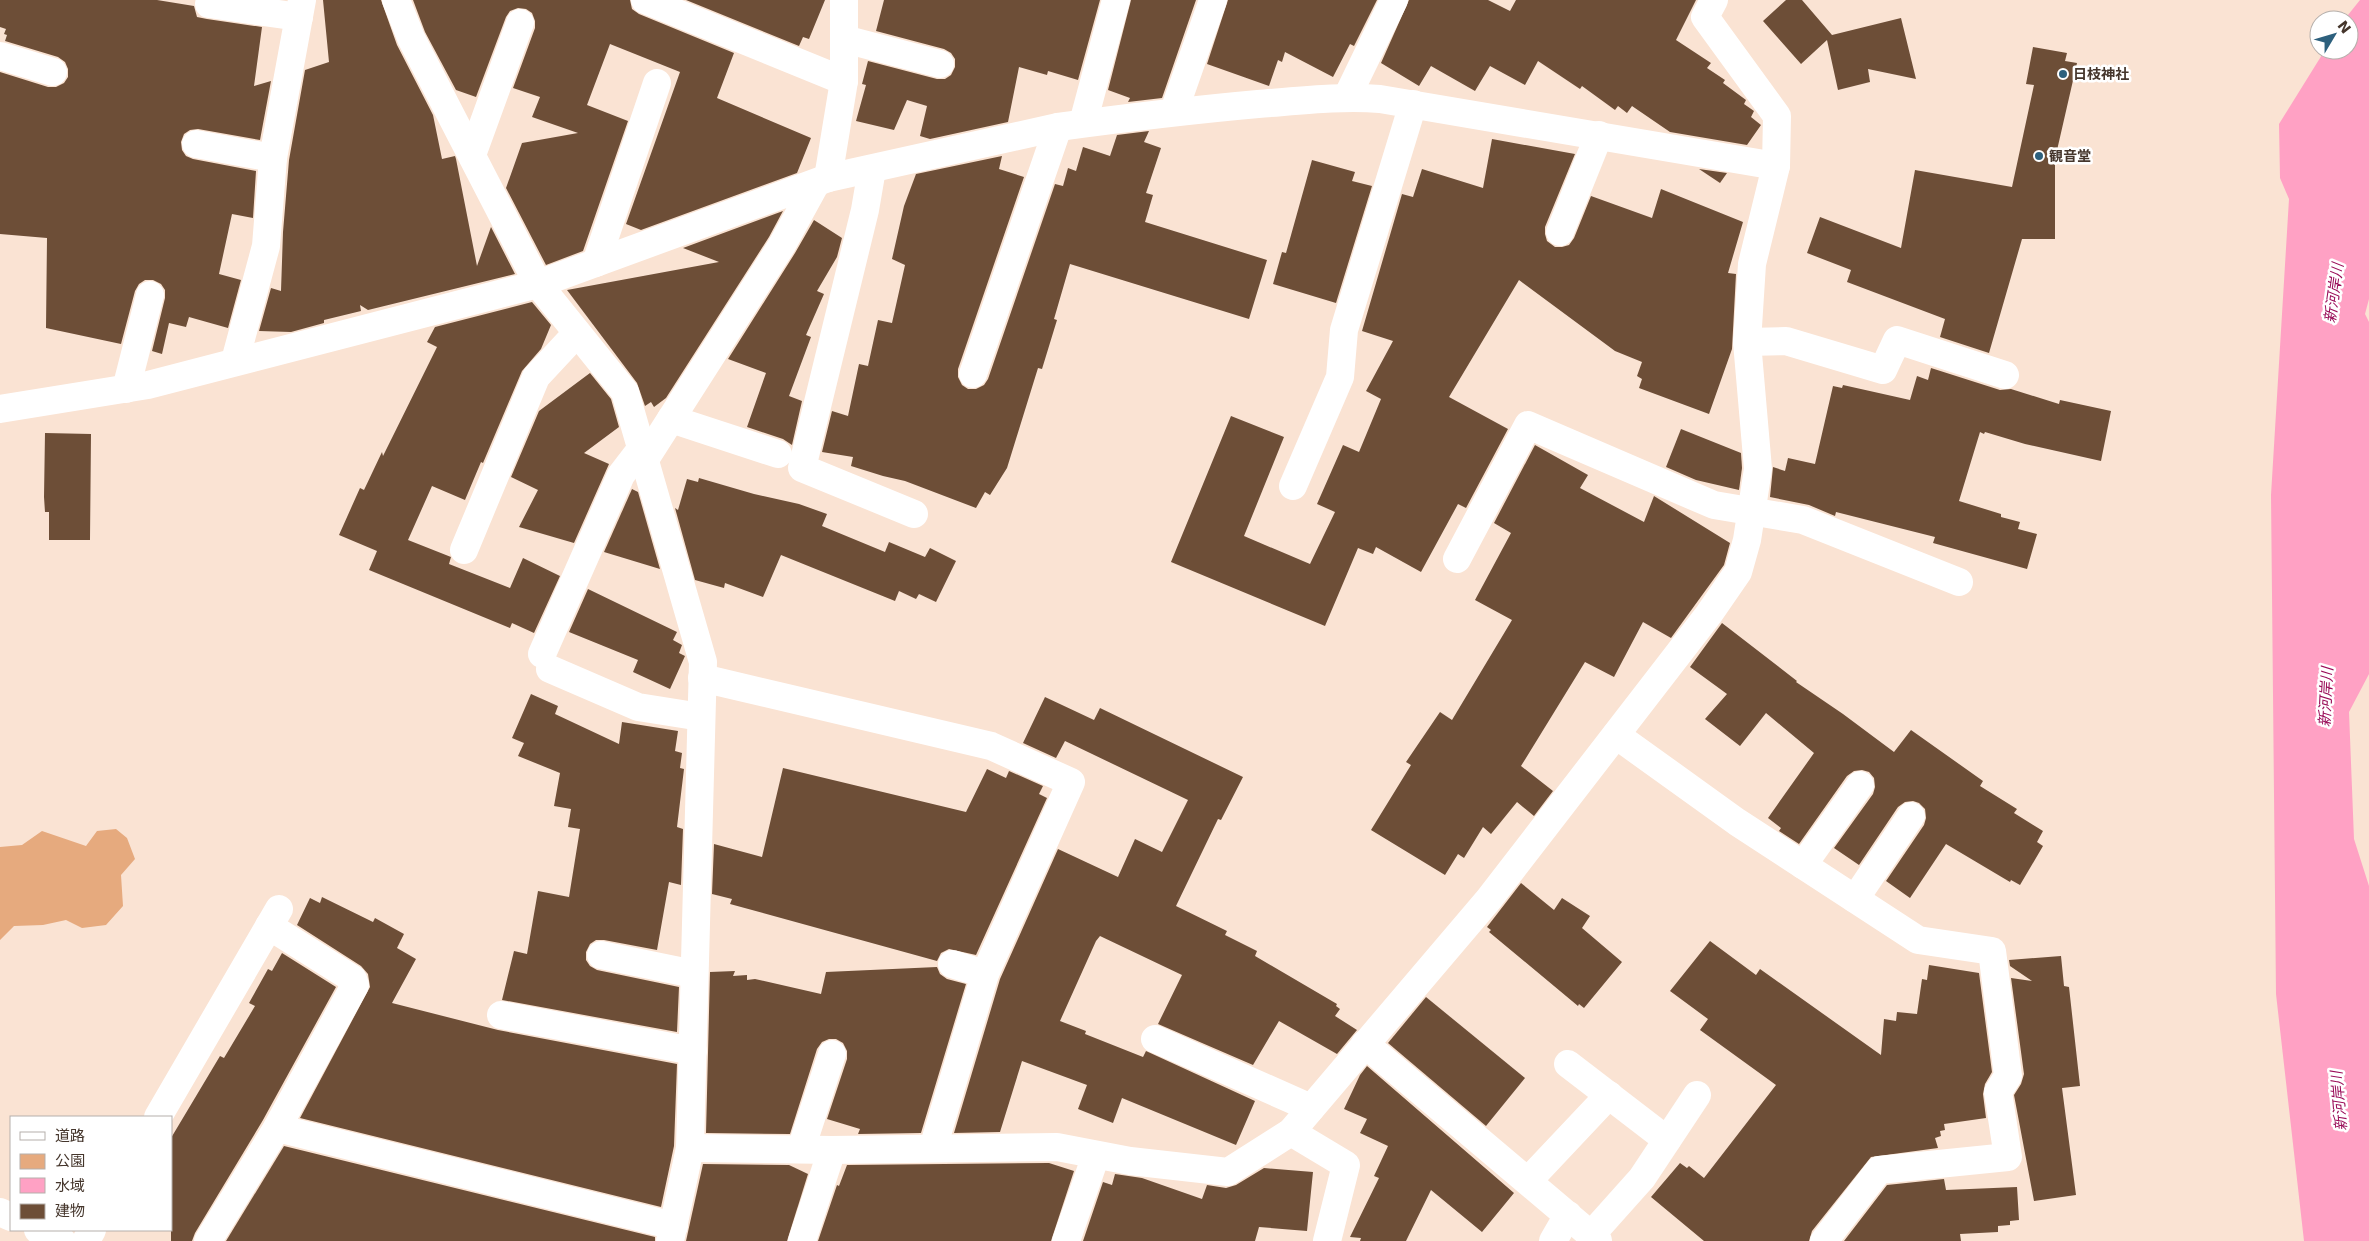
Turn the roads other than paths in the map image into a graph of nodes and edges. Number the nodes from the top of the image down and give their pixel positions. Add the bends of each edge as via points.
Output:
1 (396, 0) edge
2 (645, 0) edge
3 (844, 0) edge
4 (1116, 0) edge
5 (1213, 0) edge
6 (1394, 0) edge
7 (1714, 0) edge
8 (209, 4) dead end
9 (300, 8) edge
10 (520, 23) dead end
11 (844, 39) junction
12 (0, 56) edge
13 (940, 64) dead end
14 (52, 72) dead end
15 (844, 81) junction
16 (657, 83) dead end
17 (1347, 97) junction
18 (1413, 104) junction
19 (1174, 111) junction
20 (1071, 125) junction
21 (1599, 135) junction
22 (196, 144) dead end
23 (472, 155) junction
24 (273, 158) junction
25 (1776, 166) junction
26 (872, 168) junction
27 (822, 181) junction
28 (1560, 232) dead end
29 (596, 263) junction
30 (538, 284) junction
31 (150, 295) dead end
32 (577, 333) junction
33 (1747, 342) junction
34 (235, 361) junction
35 (973, 374) dead end
36 (2004, 375) dead end
37 (126, 389) junction
38 (0, 409) edge
39 (671, 419) junction
40 (778, 454) dead end
41 (642, 455) junction
42 (1293, 486) dead end
43 (1751, 510) junction
44 (914, 514) dead end
45 (464, 550) dead end
46 (1457, 559) dead end
47 (1959, 582) dead end
48 (702, 678) junction
49 (701, 717) junction
50 (1616, 735) junction
51 (1860, 785) dead end
52 (1911, 816) dead end
53 (1803, 865) junction
54 (1855, 899) junction
55 (601, 955) dead end
56 (952, 964) dead end
57 (694, 974) junction
58 (985, 974) junction
59 (501, 1015) dead end
60 (1155, 1040) dead end
61 (1365, 1044) junction
62 (693, 1051) junction
63 (832, 1054) dead end
64 (1568, 1064) dead end
65 (1609, 1095) junction
66 (1697, 1095) dead end
67 (1311, 1108) junction
68 (159, 1116) edge
69 (277, 1128) junction
70 (1291, 1132) junction
71 (1667, 1140) junction
72 (690, 1148) junction
73 (933, 1148) junction
74 (801, 1149) junction
75 (832, 1150) junction
76 (1096, 1155) junction
77 (1528, 1182) junction
78 (1568, 1215) junction
79 (40, 1231) edge
80 (672, 1233) edge
81 (1595, 1238) edge
82 (62, 1241) edge
83 (208, 1241) edge
84 (802, 1241) edge
85 (1066, 1241) edge
86 (1327, 1241) edge
87 (1553, 1241) edge
88 (1824, 1241) edge

1 - 23 street via 411,38
2 - 15 street
3 - 11 street
4 - 20 street
5 - 19 street
6 - 17 street
7 - 25 street via 1705,17 1777,116
8 - 9 street
9 - 24 street
10 - 23 street
11 - 13 street
11 - 15 street
12 - 14 street
15 - 27 street
16 - 29 street
17 - 18 street
17 - 19 street
18 - 21 street
18 - 42 street via 1344,330 1340,377
19 - 20 street
20 - 26 street
20 - 35 street
21 - 25 street
21 - 28 street
22 - 24 street
23 - 30 street
24 - 34 street via 266,246
25 - 33 street via 1752,264
26 - 27 street
26 - 44 street via 865,210 802,468
27 - 29 street
27 - 39 street
29 - 30 street
30 - 32 street
30 - 34 street
31 - 37 street
32 - 41 street via 625,392
32 - 45 street via 536,376
33 - 36 street via 1786,341 1883,370 1897,340
33 - 43 street via 1758,469
34 - 37 street
37 - 38 street
39 - 40 street
39 - 41 street
41 - 48 street via 703,662
41 - 49 street via 621,475 546,661 638,707
43 - 46 street via 1714,505 1528,425
43 - 47 street via 1804,520
43 - 50 street via 1738,572
48 - 49 street
48 - 58 street via 991,746 1071,782
49 - 57 street
50 - 53 street
50 - 61 street via 1489,899
51 - 53 street
52 - 54 street
53 - 54 street
54 - 88 street via 1918,940 1992,951 2008,1076 1998,1092 2008,1157 1879,1170
55 - 57 street
56 - 58 street
57 - 62 street
58 - 73 street
59 - 62 street
60 - 67 street
61 - 67 street
61 - 77 street
62 - 72 street
63 - 74 street
64 - 65 street
65 - 71 street
65 - 77 street
66 - 71 street
67 - 70 street
68 - 69 street via 274,917 353,979 355,985
69 - 80 street
69 - 83 street
70 - 76 street via 1228,1172
70 - 86 street via 1346,1165
71 - 81 street
72 - 74 street
72 - 80 street
73 - 75 street
73 - 76 street via 1057,1148
74 - 75 street
75 - 84 street
76 - 85 street
77 - 78 street
78 - 81 street
78 - 87 street
79 - 82 street

